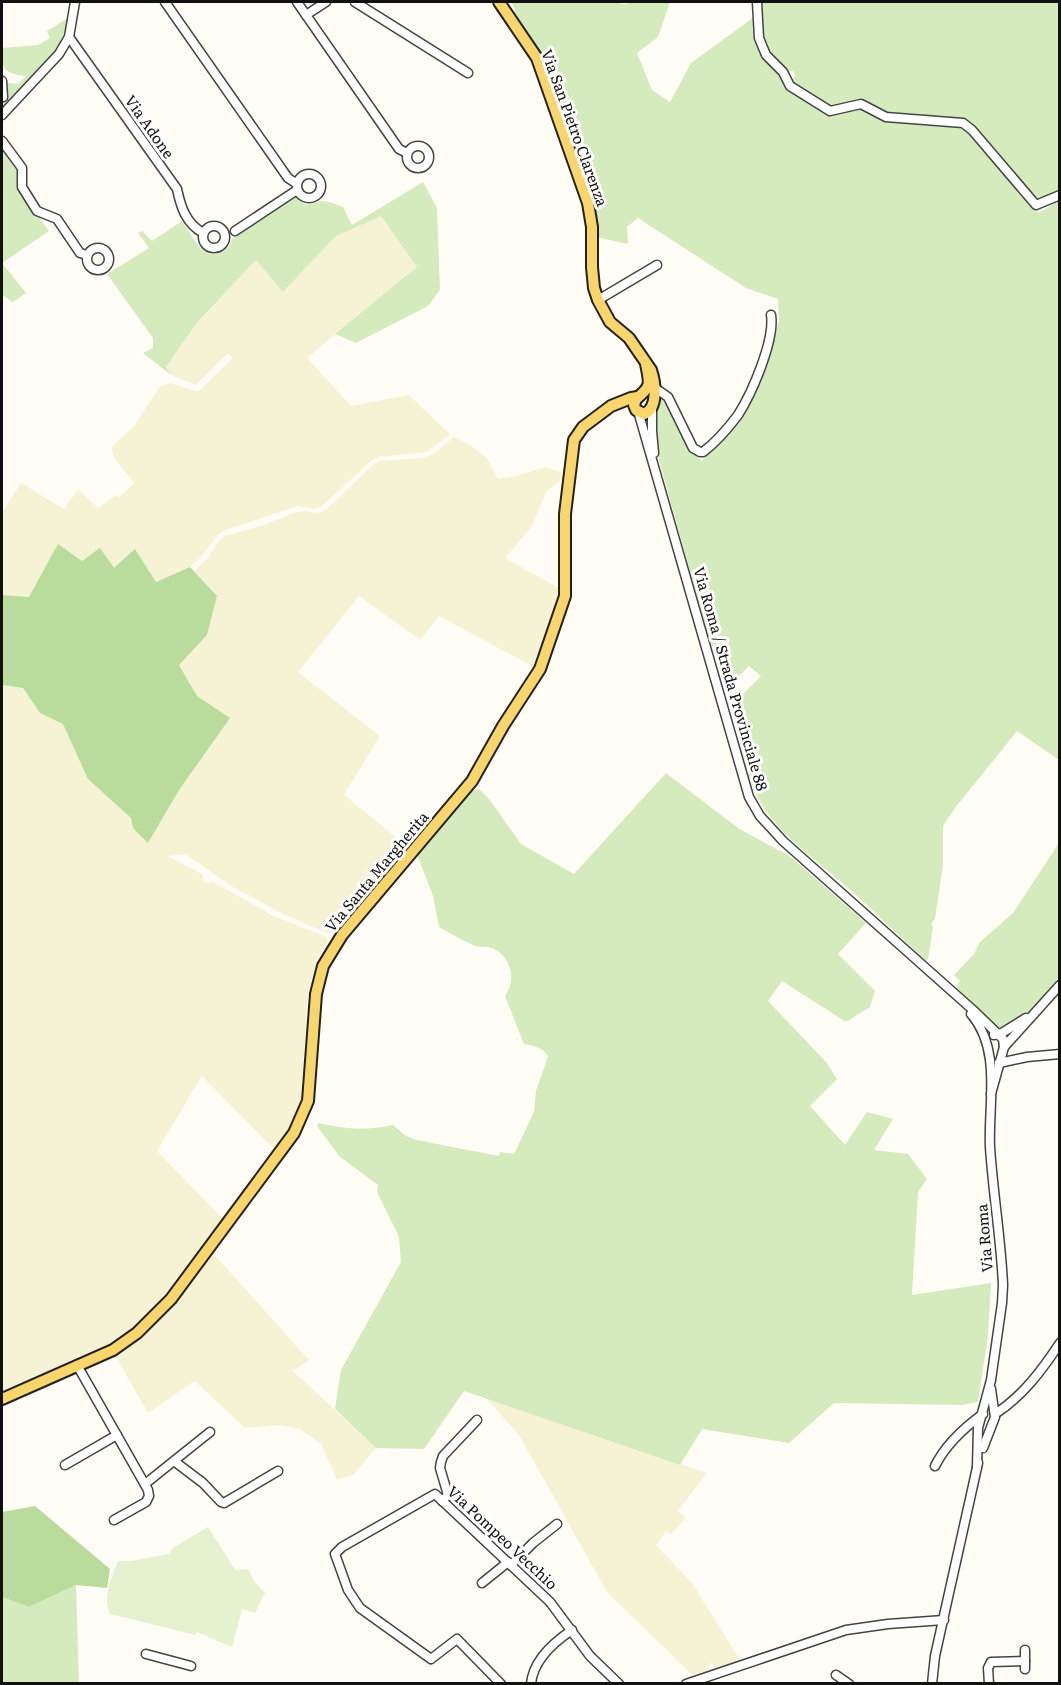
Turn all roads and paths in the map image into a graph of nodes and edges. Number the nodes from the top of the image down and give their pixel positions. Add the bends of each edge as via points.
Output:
1 (75, 2) edge
2 (165, 2) edge
3 (297, 2) edge
4 (326, 2) edge
5 (355, 2) edge
6 (499, 2) edge
7 (757, 2) edge
8 (306, 15) junction
9 (69, 37) junction
10 (468, 73) dead end
11 (2, 81) edge
12 (3, 97) edge
13 (2, 115) edge
14 (2, 141) edge
15 (407, 153) dead end
16 (1059, 195) edge
17 (234, 231) dead end
18 (203, 233) dead end
19 (87, 255) dead end
20 (657, 265) dead end
21 (598, 300) junction
22 (771, 315) dead end
23 (646, 364) junction
24 (655, 388) junction
25 (640, 396) junction
26 (652, 404) junction
27 (637, 411) junction
28 (602, 413) junction
29 (655, 469) junction
30 (1059, 985) edge
31 (956, 995) junction
32 (1041, 1007) junction
33 (998, 1036) junction
34 (987, 1044) junction
35 (1003, 1048) junction
36 (1059, 1054) edge
37 (999, 1063) junction
38 (991, 1094) junction
39 (1059, 1343) edge
40 (77, 1365) junction
41 (991, 1380) junction
42 (2, 1399) edge
43 (994, 1413) junction
44 (983, 1414) junction
45 (477, 1420) dead end
46 (210, 1432) dead end
47 (982, 1433) junction
48 (117, 1435) junction
49 (957, 1437) junction
50 (174, 1461) junction
51 (64, 1465) dead end
52 (935, 1466) dead end
53 (278, 1472) dead end
54 (145, 1484) junction
55 (442, 1501) junction
56 (114, 1520) dead end
57 (557, 1524) dead end
58 (510, 1563) junction
59 (482, 1583) dead end
60 (944, 1620) junction
61 (572, 1630) junction
62 (1025, 1650) dead end
63 (146, 1654) dead end
64 (935, 1656) junction
65 (191, 1666) dead end
66 (836, 1675) dead end
67 (705, 1680) edge
68 (501, 1683) edge
69 (531, 1683) edge
70 (619, 1683) edge
71 (686, 1683) edge
72 (849, 1683) edge
73 (927, 1683) edge
74 (932, 1683) edge
75 (988, 1683) edge

1 - 9 street
2 - 17 street via 297,187
3 - 8 street
4 - 8 street
5 - 10 street
6 - 21 main road, Via San Pietro Clarenza via 537,58 588,203 591,267
7 - 16 street via 759,38 766,55 783,72 790,86 830,111 861,104 886,117 963,123 1036,205
8 - 15 street via 399,149
9 - 13 street via 54,61
9 - 18 street, Via Adone via 177,189 181,209
11 - 12 street
14 - 19 street via 22,168 22,187 37,211 57,219 80,253
20 - 21 street
21 - 23 main road
22 - 24 street via 768,342 753,386 737,416 703,452 693,448 668,397
23 - 24 main road
23 - 25 main road via 649,385
24 - 26 main road
25 - 26 main road via 649,397
25 - 27 main road via 634,402
25 - 28 main road, Via Santa Margherita
26 - 27 main road via 647,413
26 - 29 street
27 - 28 main road via 618,408
27 - 29 street
28 - 40 main road, Via Santa Margherita via 573,440 565,526 565,596 544,661 472,781 342,935 323,966 316,994 308,1101 300,1123 155,1317 124,1343
29 - 31 street, Via Roma / Strada Provinciale 88 via 749,797 783,841
30 - 32 street
31 - 33 street
31 - 34 street via 976,1019
32 - 33 street
32 - 35 street
33 - 34 street via 989,1038
33 - 35 street via 1004,1042
34 - 35 street via 992,1052
34 - 38 street
35 - 37 street
36 - 37 street
37 - 38 street
38 - 41 street, Via Roma via 990,1148 1003,1285
39 - 43 street via 1023,1391
40 - 42 main road, Via Santa Margherita
40 - 48 street
41 - 43 street
41 - 44 street
43 - 44 street
43 - 47 street via 996,1417
44 - 47 street
44 - 49 street
45 - 55 street via 443,1456 440,1468 447,1495
46 - 50 street
47 - 49 street
47 - 60 street
48 - 51 street
48 - 54 street
49 - 52 street
50 - 53 street via 224,1503
50 - 54 street
54 - 56 street via 148,1499
55 - 58 street, Via Pompeo Vecchio
55 - 68 street, Via Pompeo Vecchio via 435,1494 335,1554 354,1600 369,1615 431,1659 457,1639
57 - 58 street
58 - 59 street
58 - 61 street, Via Pompeo Vecchio
60 - 64 street
60 - 67 street via 846,1630
61 - 69 street via 558,1640 535,1668
61 - 70 street, Via Pompeo Vecchio via 590,1656
62 - 75 street via 1025,1665 991,1662
63 - 65 street
64 - 73 street
64 - 74 street
66 - 72 street
67 - 71 street

